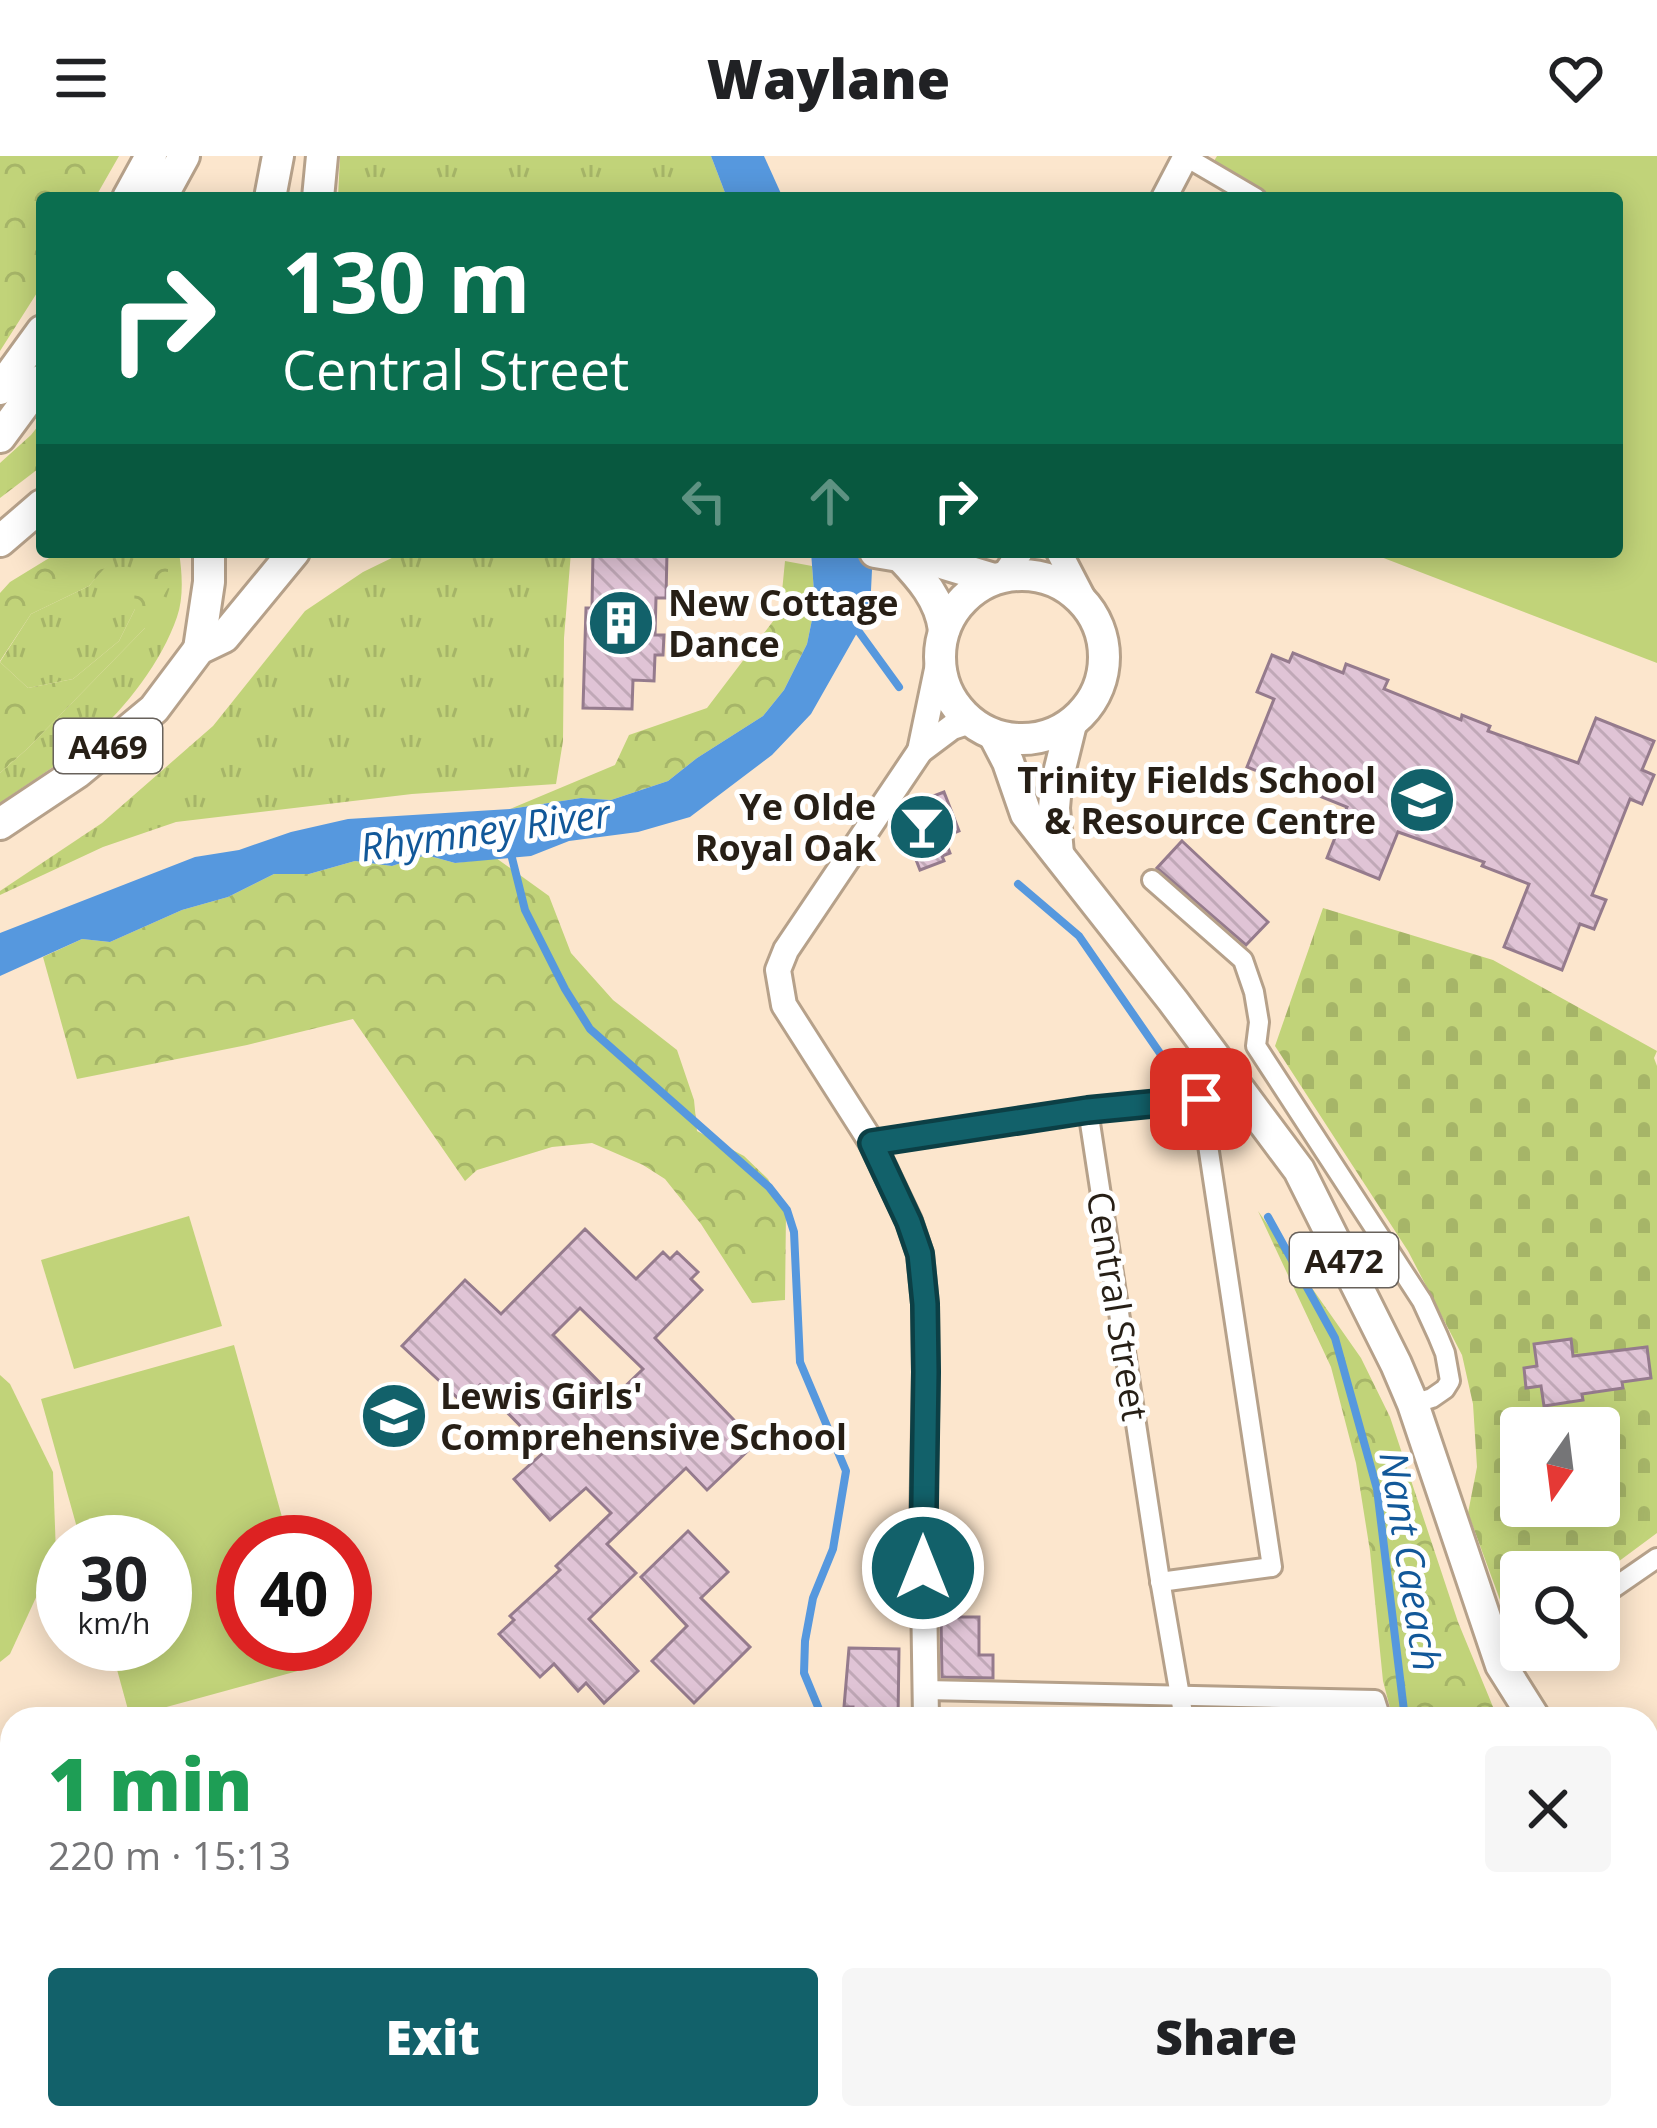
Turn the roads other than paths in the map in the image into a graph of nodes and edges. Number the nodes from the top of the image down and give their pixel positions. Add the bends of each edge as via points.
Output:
1 (152, 156) edge
2 (184, 156) edge
3 (278, 156) edge
4 (322, 156) edge
5 (1186, 156) edge
6 (131, 192) edge
7 (164, 192) edge
8 (270, 192) edge
9 (319, 192) edge
10 (1167, 192) edge
11 (1246, 192) edge
12 (36, 340) edge
13 (36, 388) edge
14 (0, 389) edge
15 (0, 436) edge
16 (36, 512) edge
17 (0, 541) edge
18 (209, 558) edge
19 (289, 558) edge
20 (890, 558) edge
21 (910, 558) edge
22 (1062, 558) edge
23 (1005, 569) edge
24 (1086, 604) junction
25 (942, 643) junction
26 (199, 649) junction
27 (1071, 724) junction
28 (982, 728) junction
29 (920, 751) junction
30 (0, 824) edge
31 (1058, 854) junction
32 (1152, 880) dead end
33 (1088, 1110) junction
34 (872, 1143) junction
35 (1413, 1404) junction
36 (1657, 1558) edge
37 (1160, 1582) junction
38 (1620, 1584) edge
39 (925, 1690) junction
40 (1180, 1697) junction
41 (926, 1707) edge
42 (1182, 1707) edge
43 (1378, 1707) edge
44 (1529, 1707) edge

1 - 6 main road
2 - 7 main road
3 - 8 main road
4 - 9 main road
5 - 10 street
5 - 11 street
12 - 14 main road
13 - 15 main road
16 - 17 main road
18 - 26 main road, A469
19 - 26 main road, A469 via 224,637
20 - 25 main road via 934,597
21 - 23 main road
22 - 24 street
23 - 24 main road via 1048,579
23 - 25 main road via 963,599
24 - 27 main road via 1100,627 1102,680
25 - 28 main road via 953,702
25 - 29 street
26 - 30 main road, A469 via 154,709
27 - 28 main road via 1021,740
27 - 31 main road via 1056,785
28 - 29 street via 952,727
28 - 31 main road, A472 via 1008,762 1026,814
29 - 34 street via 778,970 790,1016
31 - 35 main road, A472 via 1299,1170
32 - 35 street via 1243,960 1259,1022 1256,1046 1422,1301 1450,1381
33 - 34 street
33 - 37 street, Central Street
33 - 37 street via 1201,1099 1208,1142 1272,1567
34 - 39 street via 920,1254
35 - 44 main road, A472
36 - 38 street
37 - 40 street, Central Street
39 - 40 street
39 - 41 street
40 - 42 street, Central Street
40 - 43 street via 1375,1700

